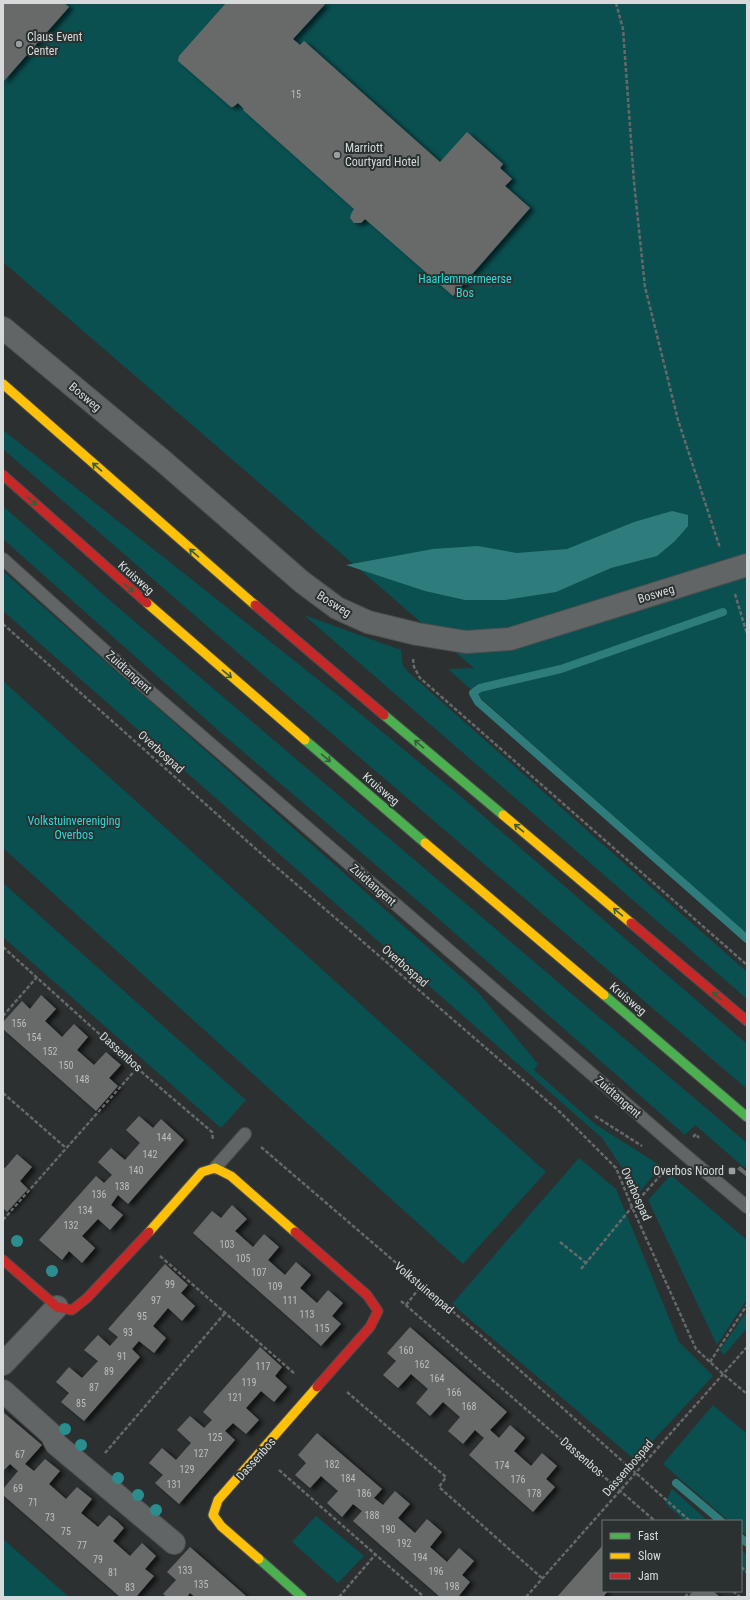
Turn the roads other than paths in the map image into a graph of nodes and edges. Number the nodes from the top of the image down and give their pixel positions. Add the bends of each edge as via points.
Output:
1 (3, 328) edge
2 (3, 384) edge
3 (3, 476) edge
4 (3, 559) edge
5 (737, 568) edge
6 (747, 1021) edge
7 (747, 1117) edge
8 (245, 1134) road end
9 (215, 1168) junction
10 (747, 1206) edge
11 (3, 1260) edge
12 (57, 1307) junction
13 (3, 1364) edge
14 (3, 1391) edge
15 (174, 1543) dead end
16 (302, 1597) edge

1 - 5 street, Bosweg via 302,582 336,608 368,622 466,642 510,639
6 -> 2 main road via 224,579
3 -> 7 main road, Kruisweg via 212,661
4 - 10 lane, Zuidtangent via 146,688
8 - 9 lane
9 - 12 main road via 202,1172 88,1298 72,1310
9 - 16 main road, Dassenbos via 231,1176 367,1295 378,1311 370,1328 218,1500 213,1515
11 - 12 main road
12 - 13 street
14 - 15 street via 51,1434 56,1444

